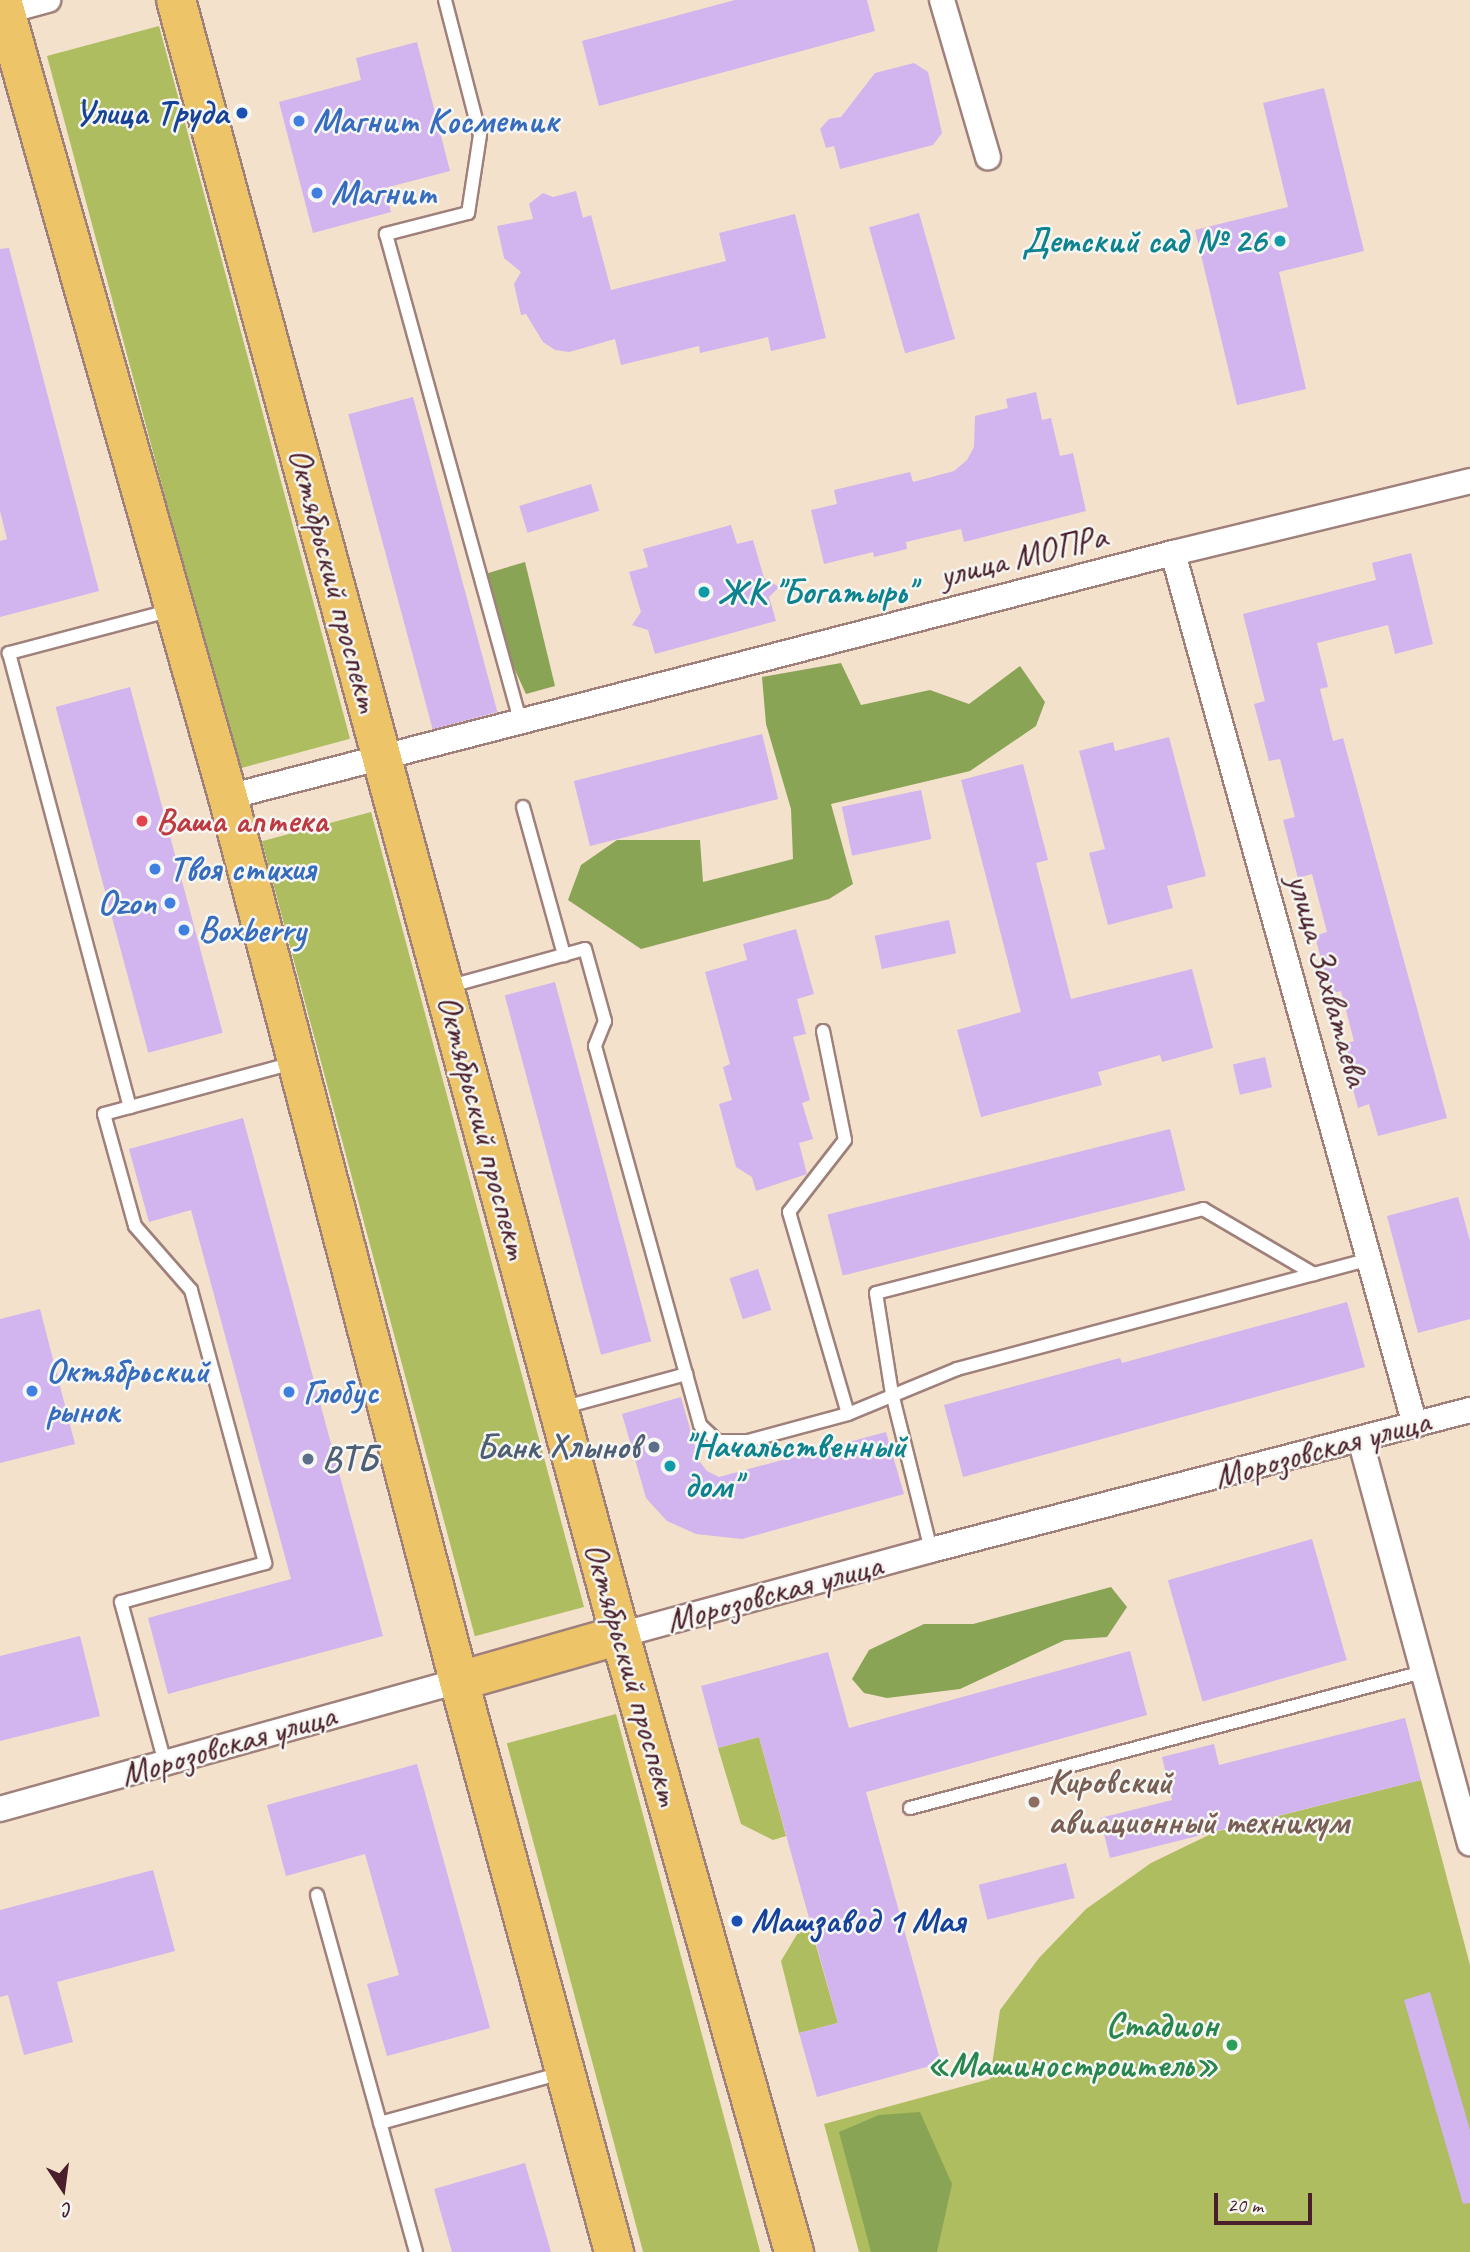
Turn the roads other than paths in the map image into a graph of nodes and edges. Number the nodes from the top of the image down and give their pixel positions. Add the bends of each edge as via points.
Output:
1 (48, 0) edge
2 (176, 0) edge
3 (445, 0) edge
4 (942, 0) edge
5 (2, 8) edge
6 (988, 157) dead end
7 (1470, 481) edge
8 (1173, 553) junction
9 (176, 609) junction
10 (4, 650) edge
11 (520, 720) junction
12 (382, 756) junction
13 (228, 797) junction
14 (523, 807) dead end
15 (564, 955) junction
16 (445, 988) junction
17 (822, 1031) dead end
18 (297, 1062) junction
19 (130, 1107) junction
20 (1369, 1259) junction
21 (1314, 1274) junction
22 (686, 1374) junction
23 (892, 1394) junction
24 (559, 1408) junction
25 (1470, 1410) edge
26 (848, 1414) junction
27 (1415, 1425) junction
28 (1360, 1439) junction
29 (930, 1550) junction
30 (620, 1635) junction
31 (1423, 1672) junction
32 (459, 1681) junction
33 (165, 1763) junction
34 (910, 1808) dead end
35 (0, 1809) edge
36 (1470, 1843) edge
37 (317, 1895) dead end
38 (565, 2072) junction
39 (380, 2123) junction
40 (416, 2252) edge
41 (614, 2252) edge
42 (794, 2252) edge

1 - 5 street
2 - 12 main road, Октябрьский проспект
3 - 11 lane via 480,135 468,213 386,234
4 - 6 street
5 - 9 main road
7 - 8 street, улица МОПРа
8 - 11 street, улица МОПРа
8 - 20 street, улица Захватаева
9 - 10 lane
9 - 13 main road
10 - 19 lane
11 - 12 street, улица МОПРа
12 - 13 street, улица МОПРа
12 - 16 main road, Октябрьский проспект
13 - 18 main road
14 - 15 lane
15 - 16 lane
15 - 22 lane via 585,949 605,1021 595,1046
16 - 24 main road, Октябрьский проспект
17 - 26 lane via 845,1140 789,1212
18 - 19 lane
18 - 32 main road
19 - 33 lane via 104,1114 135,1226 191,1290 265,1563 121,1602
20 - 21 lane
20 - 27 street, улица Захватаева
21 - 23 lane via 957,1369
21 - 23 lane via 1203,1209 876,1293
22 - 24 lane
22 - 26 lane via 700,1425 717,1441 748,1441
23 - 26 lane
23 - 29 lane
24 - 30 main road, Октябрьский проспект
25 - 27 street, Морозовская улица
27 - 28 street, Морозовская улица
28 - 29 street, Морозовская улица
28 - 31 street
29 - 30 street, Морозовская улица
30 - 32 main road, Морозовская улица
30 - 42 main road, Октябрьский проспект
31 - 34 lane
31 - 36 street
32 - 33 street, Морозовская улица
32 - 38 main road
33 - 35 street, Морозовская улица
37 - 39 lane
38 - 39 lane
38 - 41 main road
39 - 40 lane

